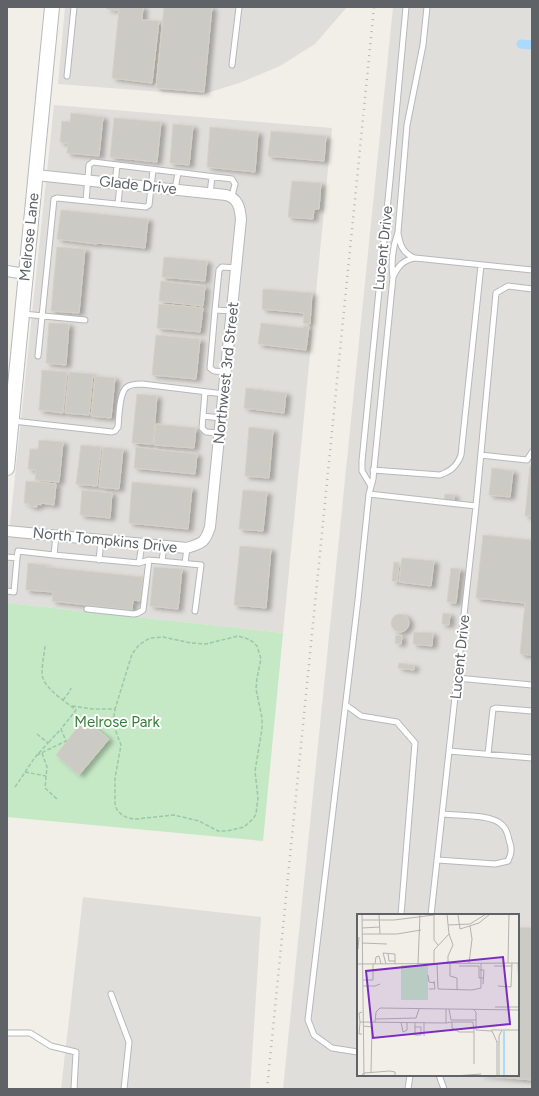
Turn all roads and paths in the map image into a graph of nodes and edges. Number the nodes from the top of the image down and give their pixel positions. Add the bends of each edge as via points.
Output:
1 (52, 7) edge
2 (74, 7) edge
3 (239, 7) edge
4 (406, 7) edge
5 (427, 7) edge
6 (232, 65) dead end
7 (67, 76) dead end
8 (117, 165) junction
9 (153, 170) junction
10 (178, 172) junction
11 (36, 175) junction
12 (212, 177) junction
13 (88, 180) junction
14 (118, 184) junction
15 (151, 187) junction
16 (175, 189) junction
17 (210, 193) junction
18 (234, 199) junction
19 (86, 201) junction
20 (118, 204) junction
21 (398, 232) junction
22 (415, 258) junction
23 (481, 265) junction
24 (236, 268) junction
25 (532, 270) edge
26 (7, 271) edge
27 (25, 274) junction
28 (393, 278) junction
29 (532, 289) edge
30 (214, 310) junction
31 (232, 311) junction
32 (22, 314) junction
33 (42, 316) junction
34 (85, 320) dead end
35 (38, 356) dead end
36 (226, 372) junction
37 (205, 392) junction
38 (224, 394) junction
39 (203, 416) junction
40 (221, 418) junction
41 (12, 421) junction
42 (220, 433) junction
43 (8, 443) edge
44 (532, 452) edge
45 (481, 455) junction
46 (7, 468) edge
47 (373, 470) junction
48 (371, 486) junction
49 (369, 494) junction
50 (476, 506) junction
51 (7, 531) edge
52 (56, 536) junction
53 (101, 540) junction
54 (202, 543) joint
55 (142, 544) junction
56 (164, 546) junction
57 (187, 548) junction
58 (54, 555) junction
59 (7, 557) edge
60 (17, 558) junction
61 (98, 560) junction
62 (149, 560) junction
63 (162, 561) junction
64 (139, 563) junction
65 (185, 563) junction
66 (7, 591) edge
67 (87, 609) dead end
68 (195, 611) dead end
69 (46, 646) dead end
70 (457, 678) junction
71 (532, 685) edge
72 (71, 688) dead end
73 (63, 700) junction
74 (346, 705) junction
75 (72, 706) junction
76 (115, 710) junction
77 (532, 711) edge
78 (61, 729) junction
79 (37, 734) dead end
80 (48, 744) junction
81 (449, 751) junction
82 (42, 753) junction
83 (488, 754) junction
84 (38, 755) junction
85 (532, 758) edge
86 (25, 772) junction
87 (46, 776) junction
88 (15, 787) dead end
89 (58, 800) dead end
90 (443, 814) junction
91 (438, 860) junction
92 (401, 914) edge
93 (431, 914) edge
94 (111, 994) dead end
95 (7, 1033) edge
96 (357, 1052) edge
97 (410, 1076) edge
98 (440, 1076) edge
99 (74, 1089) edge
100 (124, 1089) edge
101 (408, 1089) edge
102 (444, 1089) edge

1 - 11 street, Melrose Lane
2 - 7 lane
3 - 6 lane
4 - 48 lane, Lucent Drive via 362,462 362,471
5 - 21 lane via 423,45 407,125
8 - 9 lane
8 - 13 lane via 93,162 89,165
8 - 14 lane
9 - 10 lane
9 - 15 lane
10 - 12 lane
10 - 16 lane
11 - 13 street, Glade Drive
11 - 27 street, Melrose Lane
12 - 17 lane
12 - 18 lane via 232,179 235,184
13 - 14 street, Glade Drive
13 - 19 lane
14 - 15 street, Glade Drive
14 - 20 lane
15 - 16 street, Glade Drive
15 - 20 lane via 149,205 146,207
16 - 17 street, Glade Drive
17 - 18 street, Glade Drive
18 - 24 street, Northwest 3rd Street via 240,210 241,219
19 - 20 lane
19 - 33 lane via 54,199
21 - 22 lane via 404,251
21 - 28 lane via 395,241
22 - 23 lane
22 - 28 lane via 401,264
23 - 25 lane
23 - 47 lane via 458,462 448,472 440,475
24 - 30 lane via 222,267 219,270
24 - 31 street, Northwest 3rd Street
26 - 27 street
27 - 32 street, Melrose Lane
28 - 47 lane
29 - 45 lane, Lucent Drive via 508,286 496,293
30 - 31 lane
30 - 36 lane via 210,368
31 - 36 street, Northwest 3rd Street
32 - 33 lane
32 - 41 street, Melrose Lane
33 - 34 lane
33 - 35 lane
36 - 38 street, Northwest 3rd Street
37 - 38 lane
37 - 39 lane
37 - 41 lane via 142,384 126,387 122,393 118,427 112,432
38 - 40 street, Northwest 3rd Street
39 - 40 lane
39 - 42 lane via 204,430
40 - 42 street, Northwest 3rd Street
41 - 43 street, Melrose Lane
42 - 54 street, Northwest 3rd Street via 210,527 207,538
43 - 46 street, Melrose Lane
44 - 45 lane via 527,460
45 - 50 lane, Lucent Drive
47 - 48 lane
48 - 49 lane
49 - 50 lane
49 - 74 lane
50 - 70 lane, Lucent Drive
51 - 52 street, North Tompkins Drive
52 - 53 street, North Tompkins Drive
52 - 58 lane
53 - 55 street, North Tompkins Drive
53 - 61 lane
54 - 57 street, North Tompkins Drive
55 - 56 street, North Tompkins Drive
55 - 64 lane
56 - 57 street, North Tompkins Drive
56 - 63 lane
57 - 65 lane
58 - 60 lane via 18,552
58 - 61 lane
59 - 60 lane
60 - 66 lane via 14,592
61 - 64 lane
62 - 63 lane
62 - 64 lane
62 - 67 lane via 143,610 134,614
63 - 65 lane
65 - 68 lane via 200,565
69 - 73 path via 43,677 48,687
70 - 71 lane
70 - 81 lane, Lucent Drive
72 - 73 path
73 - 75 path
74 - 92 lane via 361,716 397,722 415,743
74 - 96 lane via 308,1020 314,1035 332,1048
75 - 76 path
75 - 78 path via 76,710
76 - 76 path via 132,654 139,645 150,638 163,637 191,644 206,644 238,636 253,642 262,659 256,683 262,729 255,771 257,810 253,819 244,827 218,831 199,821 174,815 136,819 122,815 115,804 115,778 120,745 113,724
77 - 83 lane via 493,709
78 - 80 path
78 - 82 path via 66,741
79 - 80 path
80 - 84 path
81 - 83 lane
81 - 90 lane, Lucent Drive
82 - 84 path
82 - 87 path via 47,767
83 - 85 lane
84 - 86 path
86 - 87 path
86 - 88 path
87 - 89 path via 45,788
90 - 91 lane, Lucent Drive
90 - 91 lane via 488,818 500,823 507,831 512,848 508,861 495,864
91 - 93 lane, Lucent Drive
94 - 100 lane via 129,1042
95 - 99 lane via 30,1033 51,1046 76,1052
97 - 101 lane
98 - 102 lane

